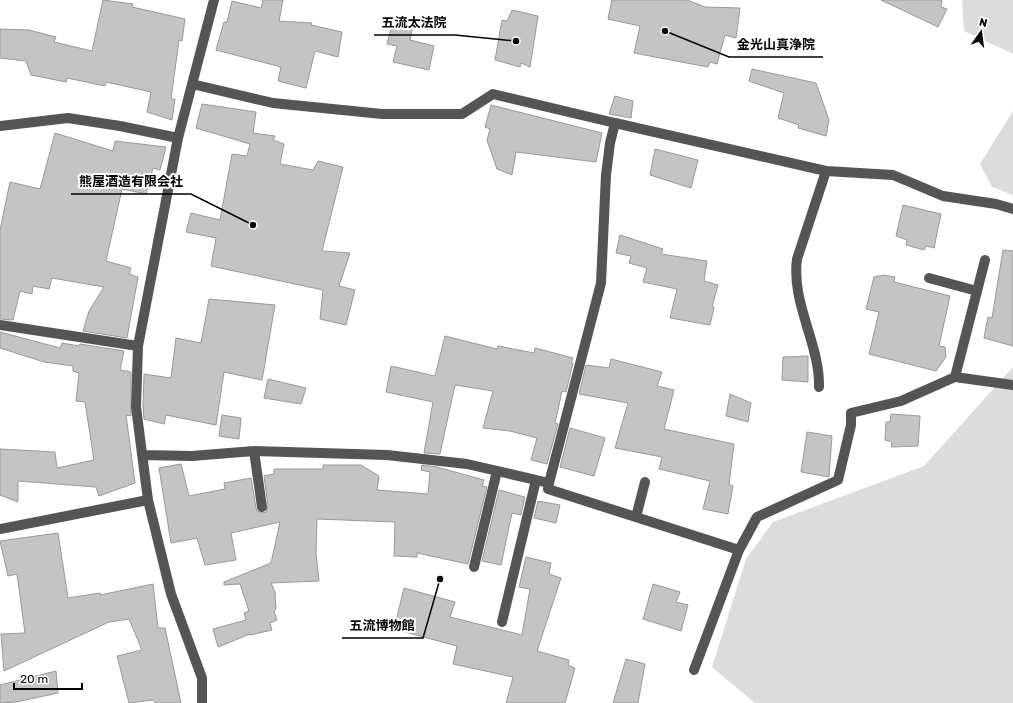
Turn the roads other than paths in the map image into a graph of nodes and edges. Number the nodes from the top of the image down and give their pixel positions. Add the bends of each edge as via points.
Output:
1 (214, 0) edge
2 (192, 84) junction
3 (615, 123) junction
4 (0, 126) edge
5 (178, 138) junction
6 (826, 172) junction
7 (1013, 209) edge
8 (985, 260) dead end
9 (929, 278) dead end
10 (977, 291) junction
11 (0, 325) edge
12 (138, 346) junction
13 (955, 377) junction
14 (1013, 385) edge
15 (819, 387) dead end
16 (254, 451) junction
17 (142, 455) junction
18 (497, 471) junction
19 (536, 480) junction
20 (645, 482) dead end
21 (549, 483) junction
22 (148, 500) junction
23 (262, 507) dead end
24 (636, 517) junction
25 (0, 529) edge
26 (739, 550) junction
27 (474, 567) dead end
28 (502, 622) dead end
29 (694, 670) dead end
30 (202, 703) edge

1 - 2 street
2 - 3 street via 273,103 382,114 462,114 493,94
2 - 5 street
3 - 6 street
3 - 21 street via 606,174 601,282
4 - 5 street via 68,118
5 - 12 street
6 - 7 street via 893,175 943,196
6 - 15 street via 796,268 798,291 819,373
8 - 10 street
9 - 10 street
10 - 13 street
11 - 12 street
12 - 17 street via 136,407
13 - 14 street
13 - 26 street via 901,401 851,412 851,425 838,480 757,517
16 - 17 street via 192,456
16 - 18 street via 387,455 467,464
16 - 23 street
17 - 22 street
18 - 19 street
18 - 27 street
19 - 21 street
19 - 28 street
20 - 24 street
21 - 24 street via 548,490
22 - 25 street
22 - 30 street via 171,594 202,678
24 - 26 street
26 - 29 street

